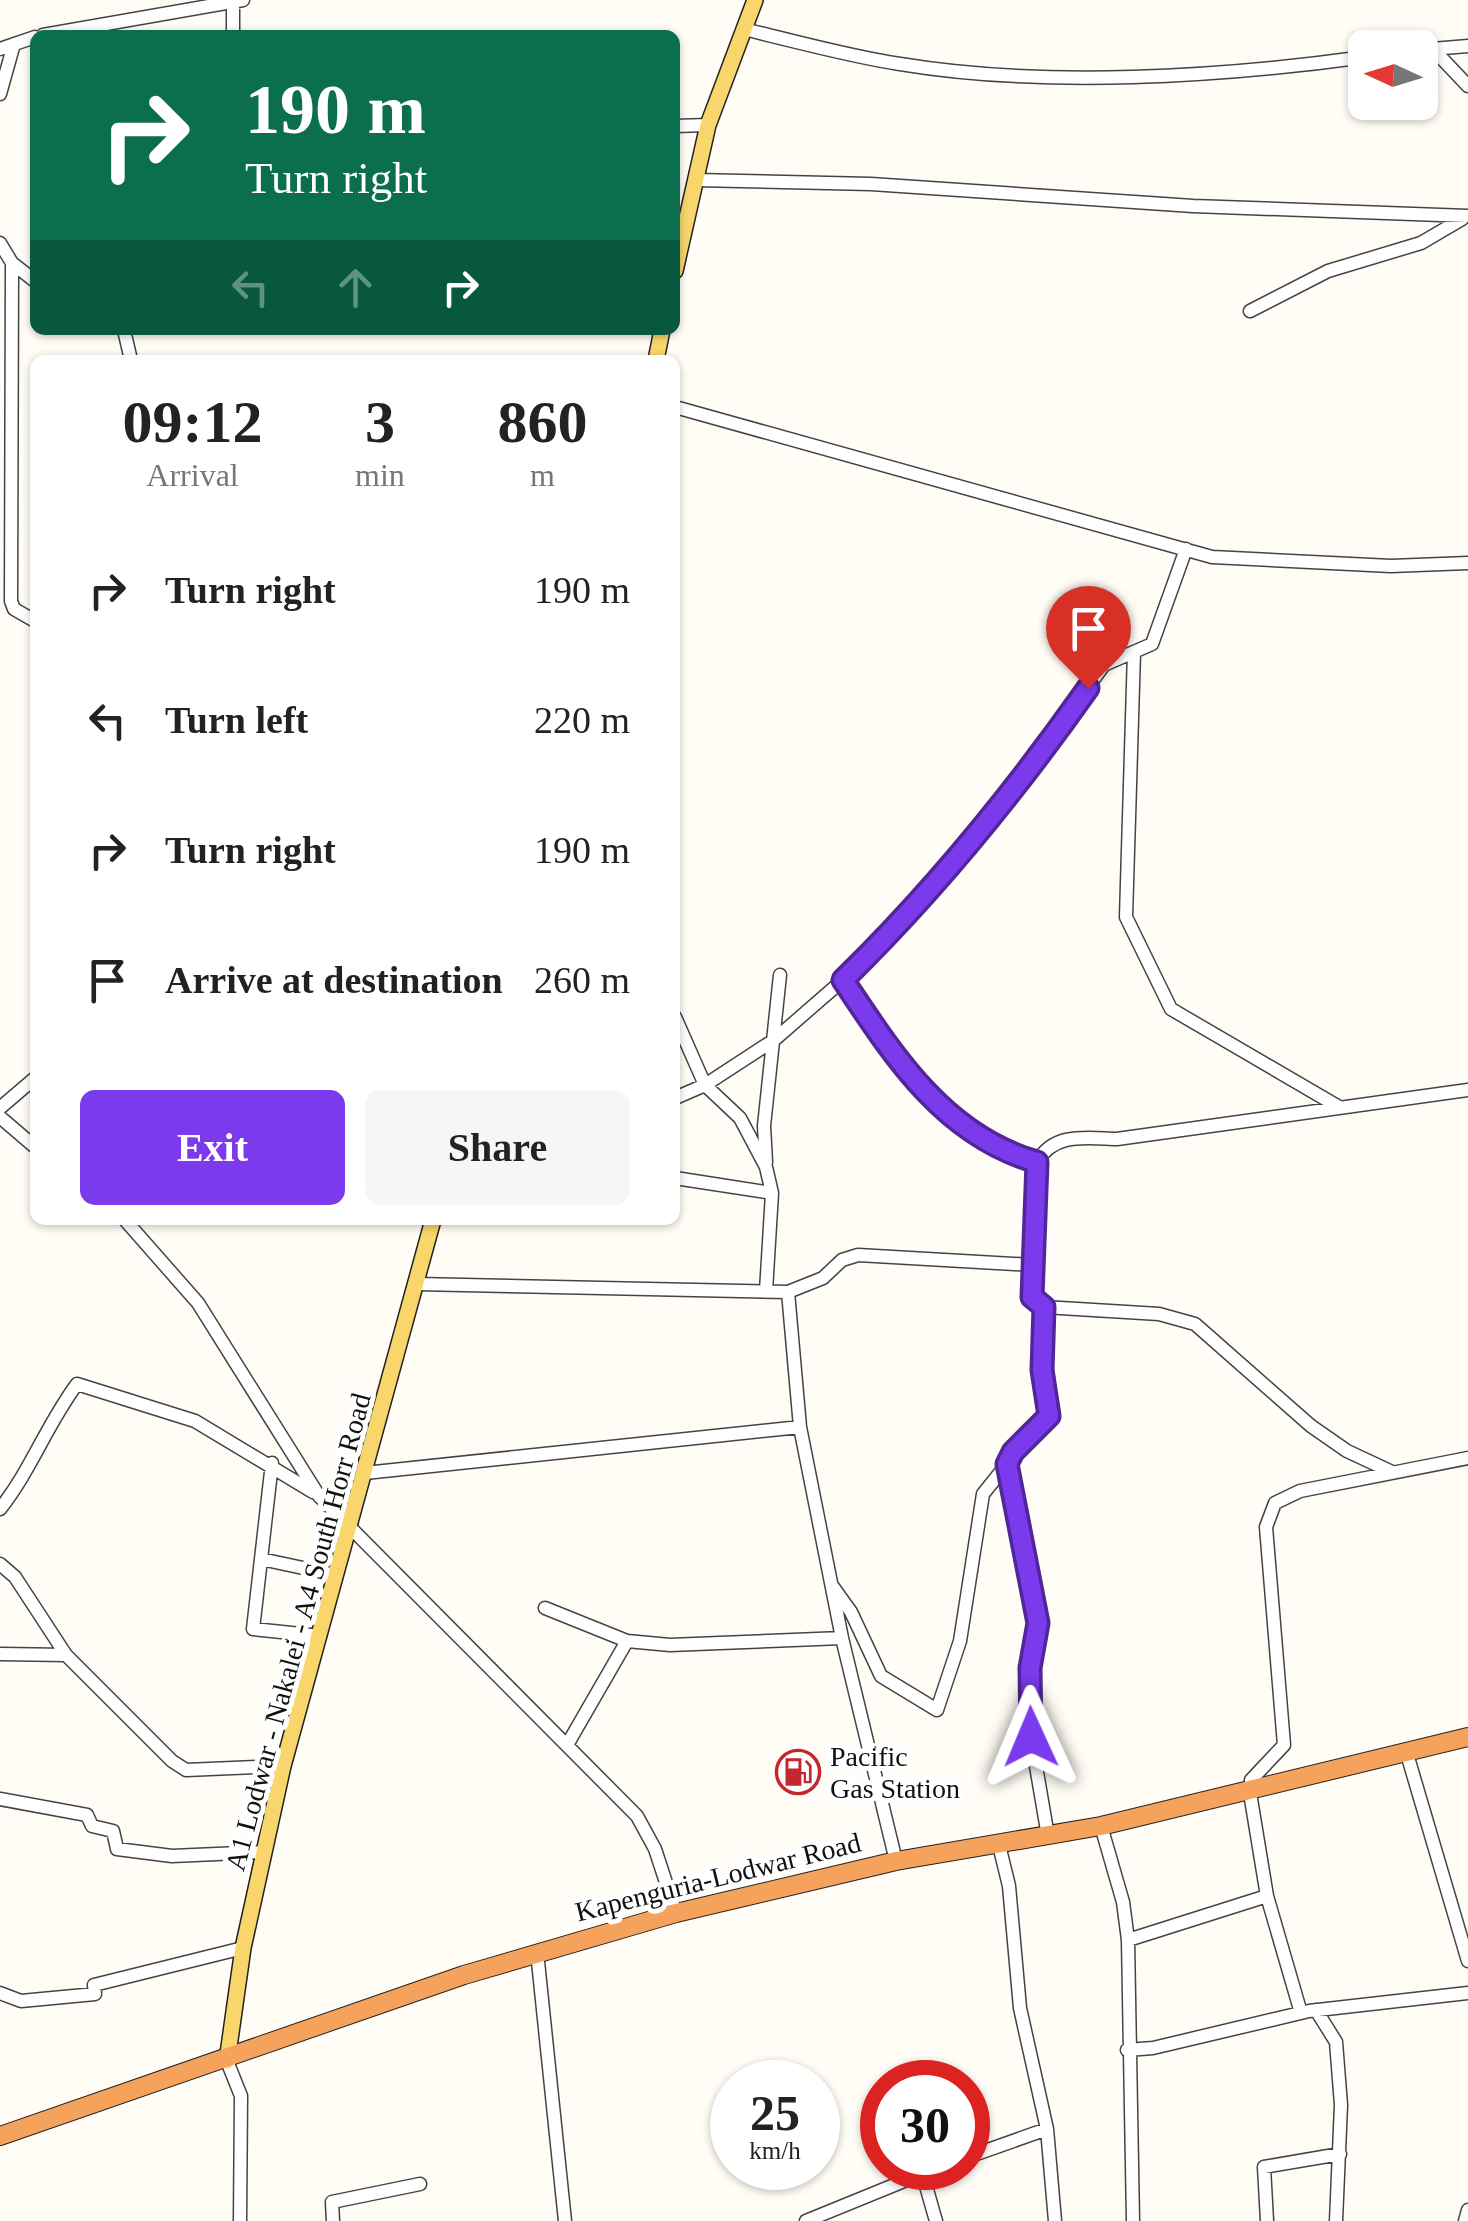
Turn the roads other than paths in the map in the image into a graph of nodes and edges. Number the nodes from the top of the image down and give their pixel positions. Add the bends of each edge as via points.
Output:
1 (244, 0) edge
2 (755, 0) edge
3 (233, 1) edge
4 (743, 29) junction
5 (90, 30) edge
6 (233, 30) edge
7 (7, 46) edge
8 (1468, 46) edge
9 (1438, 48) edge
10 (1348, 59) edge
11 (1438, 60) edge
12 (1468, 86) edge
13 (0, 94) edge
14 (680, 126) edge
15 (708, 126) junction
16 (694, 180) junction
17 (682, 205) edge
18 (1466, 217) edge
19 (0, 243) edge
20 (12, 263) junction
21 (30, 278) edge
22 (1250, 312) dead end
23 (680, 409) edge
24 (5, 419) edge
25 (1186, 549) junction
26 (5, 560) edge
27 (1467, 566) edge
28 (17, 610) junction
29 (30, 612) edge
30 (30, 618) edge
31 (0, 619) edge
32 (1134, 652) junction
33 (780, 975) dead end
34 (843, 980) junction
35 (680, 1028) edge
36 (774, 1040) junction
37 (30, 1082) edge
38 (705, 1085) junction
39 (1468, 1090) edge
40 (680, 1096) edge
41 (1339, 1107) junction
42 (0, 1108) edge
43 (0, 1117) edge
44 (30, 1143) edge
45 (1037, 1162) junction
46 (766, 1167) junction
47 (680, 1179) edge
48 (772, 1193) junction
49 (129, 1225) edge
50 (432, 1225) edge
51 (1033, 1265) junction
52 (417, 1284) junction
53 (766, 1292) junction
54 (788, 1292) junction
55 (1044, 1307) junction
56 (800, 1427) junction
57 (1468, 1458) edge
58 (272, 1464) junction
59 (1007, 1464) junction
60 (365, 1473) junction
61 (1395, 1473) junction
62 (319, 1496) junction
63 (0, 1510) edge
64 (349, 1525) junction
65 (261, 1559) junction
66 (0, 1564) edge
67 (336, 1576) junction
68 (831, 1584) junction
69 (545, 1608) dead end
70 (320, 1636) junction
71 (842, 1638) junction
72 (627, 1641) junction
73 (0, 1654) edge
74 (66, 1655) junction
75 (1468, 1737) edge
76 (567, 1744) junction
77 (1407, 1754) junction
78 (283, 1766) junction
79 (1250, 1793) junction
80 (0, 1799) edge
81 (1101, 1826) junction
82 (1048, 1836) junction
83 (999, 1844) junction
84 (263, 1852) junction
85 (896, 1862) junction
86 (1267, 1896) junction
87 (676, 1914) junction
88 (1128, 1940) junction
89 (243, 1948) junction
90 (537, 1952) junction
91 (1468, 1961) edge
92 (0, 1993) edge
93 (1468, 1993) edge
94 (1316, 2010) junction
95 (1301, 2013) junction
96 (1127, 2050) junction
97 (227, 2060) junction
98 (1047, 2129) junction
99 (0, 2136) edge
100 (990, 2148) edge
101 (1340, 2154) junction
102 (420, 2184) dead end
103 (881, 2190) edge
104 (932, 2190) edge
105 (1468, 2210) edge
106 (240, 2221) edge
107 (333, 2221) edge
108 (565, 2221) edge
109 (806, 2221) edge
110 (936, 2221) edge
111 (1055, 2221) edge
112 (1133, 2221) edge
113 (1267, 2221) edge
114 (1336, 2221) edge
115 (1465, 2221) edge

1 - 3 street
2 - 4 main road
3 - 5 street
3 - 6 street
4 - 10 street via 901,65 1048,75 1172,76
4 - 15 main road
7 - 13 street
8 - 9 street
11 - 12 street
14 - 15 street
15 - 16 main road
16 - 17 main road
16 - 18 street
18 - 22 street via 1421,242 1328,271
19 - 20 street
20 - 21 street
20 - 24 street
23 - 25 street
24 - 26 street
25 - 27 street via 1212,556
25 - 32 street via 1152,644
26 - 28 street
28 - 29 street
28 - 30 street
28 - 31 street
32 - 34 street via 1104,665 990,820 916,908
32 - 41 street via 1126,917 1170,1009
33 - 36 street
34 - 36 street
34 - 45 street via 907,1075 1006,1153
35 - 38 street
36 - 38 street
36 - 46 street
37 - 42 street
38 - 40 street
38 - 46 street via 740,1118
39 - 41 street
41 - 45 street via 1116,1139 1064,1139 1046,1146
43 - 44 street
45 - 51 street
46 - 48 street
47 - 48 street
48 - 53 street
49 - 62 street via 198,1304
50 - 52 main road, A1 Lodwar - Nakalei - A4 South Horr Road
51 - 54 street via 858,1255
51 - 55 street via 1032,1297
52 - 53 street
52 - 60 main road, A1 Lodwar - Nakalei - A4 South Horr Road
53 - 54 street
54 - 56 street
55 - 59 street via 1049,1416
55 - 61 street via 1159,1314 1195,1324 1310,1426
56 - 60 street
56 - 68 street
57 - 61 street
58 - 62 street
58 - 63 street via 195,1421 77,1384
58 - 65 street
59 - 68 street via 983,1494 960,1642 938,1710 881,1676
59 - 82 street via 1038,1623 1030,1668 1031,1737
60 - 64 main road, A1 Lodwar - Nakalei - A4 South Horr Road
61 - 79 street via 1300,1491 1276,1502 1266,1527 1284,1745 1251,1780
62 - 64 street
64 - 67 main road, A1 Lodwar - Nakalei - A4 South Horr Road
64 - 76 street
65 - 67 street
65 - 70 street via 253,1629
66 - 74 street
67 - 70 main road, A1 Lodwar - Nakalei - A4 South Horr Road
68 - 71 street
69 - 72 street
70 - 78 main road, A1 Lodwar - Nakalei - A4 South Horr Road
71 - 72 street via 670,1646
71 - 85 street
72 - 76 street
73 - 74 street
74 - 78 street via 186,1770
75 - 77 highway, Kapenguria-Lodwar Road
76 - 87 street via 637,1816
77 - 79 highway, Kapenguria-Lodwar Road
77 - 91 street
78 - 84 main road, A1 Lodwar - Nakalei - A4 South Horr Road
79 - 81 highway, Kapenguria-Lodwar Road
79 - 86 street
80 - 84 street via 86,1815 92,1826 114,1831 117,1849 172,1856
81 - 82 highway, Kapenguria-Lodwar Road
81 - 88 street
82 - 83 highway, Kapenguria-Lodwar Road
83 - 85 highway, Kapenguria-Lodwar Road
83 - 98 street via 1020,2008
84 - 89 main road, A1 Lodwar - Nakalei - A4 South Horr Road
85 - 87 highway, Kapenguria-Lodwar Road
86 - 88 street
86 - 95 street
87 - 90 highway, Kapenguria-Lodwar Road
88 - 96 street
89 - 92 street via 94,1985 95,1994 21,2001
89 - 97 main road, A1 Lodwar - Nakalei - A4 South Horr Road
90 - 97 highway, Kapenguria-Lodwar Road
90 - 108 street
93 - 94 street
94 - 95 street
94 - 101 street via 1336,2042
95 - 96 street
96 - 112 street
97 - 99 highway, Kapenguria-Lodwar Road
97 - 106 street via 241,2096
98 - 100 street
98 - 111 street
101 - 113 street via 1264,2167
101 - 114 street
102 - 107 street via 332,2202
103 - 109 street
104 - 110 street
105 - 115 street

